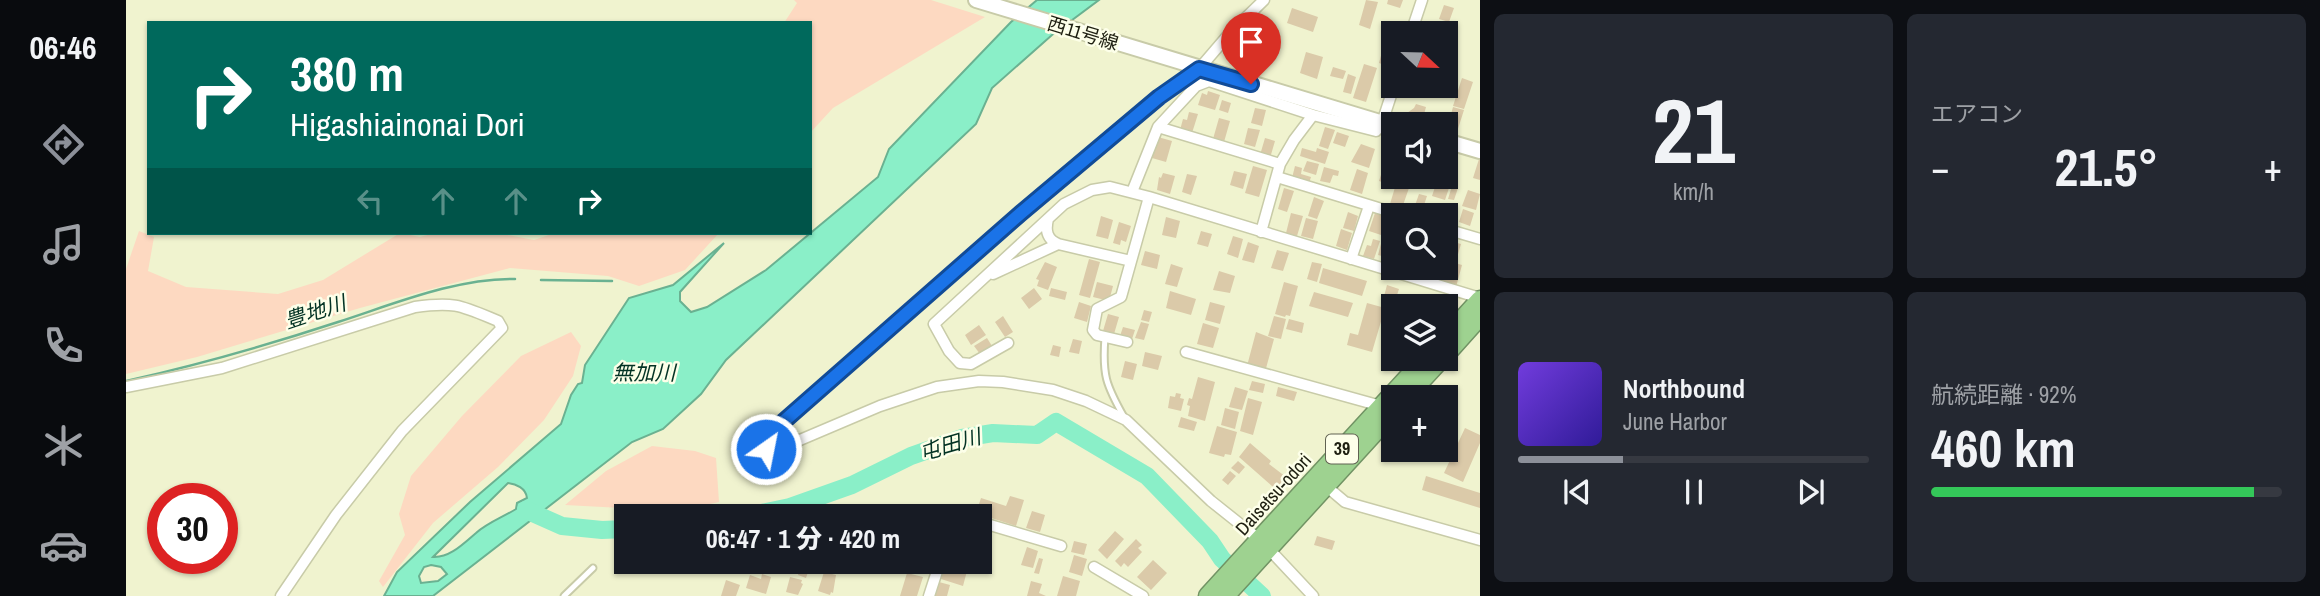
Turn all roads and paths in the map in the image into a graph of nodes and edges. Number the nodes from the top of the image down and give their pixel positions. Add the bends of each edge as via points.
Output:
1 (976, 0) edge
2 (1264, 0) edge
3 (1422, 0) edge
4 (1415, 21) edge
5 (1194, 67) junction
6 (1313, 115) junction
7 (1381, 122) edge
8 (1158, 127) junction
9 (1381, 128) edge
10 (1458, 145) edge
11 (1480, 152) edge
12 (1280, 164) junction
13 (1277, 177) junction
14 (1132, 192) junction
15 (1149, 197) junction
16 (1368, 206) junction
17 (1381, 210) edge
18 (1048, 218) junction
19 (1261, 232) junction
20 (1458, 233) edge
21 (1480, 239) edge
22 (1058, 244) junction
23 (1351, 259) junction
24 (1131, 261) junction
25 (984, 278) junction
26 (1480, 299) edge
27 (1480, 316) edge
28 (1458, 324) edge
29 (1105, 337) junction
30 (1458, 341) edge
31 (1127, 342) dead end
32 (1008, 343) dead end
33 (1186, 352) dead end
34 (1416, 371) edge
35 (1430, 371) edge
36 (1405, 385) edge
37 (1417, 385) edge
38 (126, 387) edge
39 (1381, 407) edge
40 (1381, 416) edge
41 (1381, 417) edge
42 (1126, 420) junction
43 (1326, 486) junction
44 (992, 526) edge
45 (1480, 540) edge
46 (1060, 546) dead end
47 (1261, 548) junction
48 (1094, 567) dead end
49 (593, 568) dead end
50 (936, 574) edge
51 (1226, 589) edge
52 (281, 596) edge
53 (564, 596) edge
54 (929, 596) edge
55 (1143, 596) edge
56 (1208, 596) edge
57 (1313, 596) edge

1 - 5 street, 西11号線
2 - 5 street
3 - 4 street
5 - 7 street, 西11号線
5 - 42 street via 1021,213 767,436 764,444 775,451 892,402 937,387 979,382 1053,390
6 - 8 street via 1209,81 1196,86
6 - 9 street via 1367,130
6 - 12 street
8 - 12 street
8 - 14 street
10 - 11 street
12 - 13 street
13 - 16 street
13 - 19 street
14 - 15 street
14 - 18 street via 1110,187 1092,190
15 - 19 street
15 - 24 street
16 - 17 street
16 - 23 street
18 - 22 street via 1047,235
18 - 25 street
19 - 23 street
20 - 21 street
22 - 24 street
22 - 25 street
23 - 26 street
24 - 29 street via 1121,297 1097,309 1093,330
25 - 32 street via 934,324 960,363 971,364
26 - 28 highway
27 - 30 highway
29 - 31 street
29 - 42 lane via 1103,366 1108,389
33 - 39 street
34 - 36 highway, Daisetsu-odori / 39
35 - 37 highway
38 - 52 street via 222,368 415,306 458,304 498,321 502,328 393,441
40 - 47 highway, Daisetsu-odori / 39
41 - 43 highway, Daisetsu-odori / 39
42 - 47 street
43 - 45 street via 1345,502
43 - 47 highway, Daisetsu-odori / 39
44 - 46 street
47 - 51 highway, Daisetsu-odori / 39
47 - 57 street
48 - 55 street
49 - 53 lane
50 - 54 street
51 - 56 highway, Daisetsu-odori / 39

